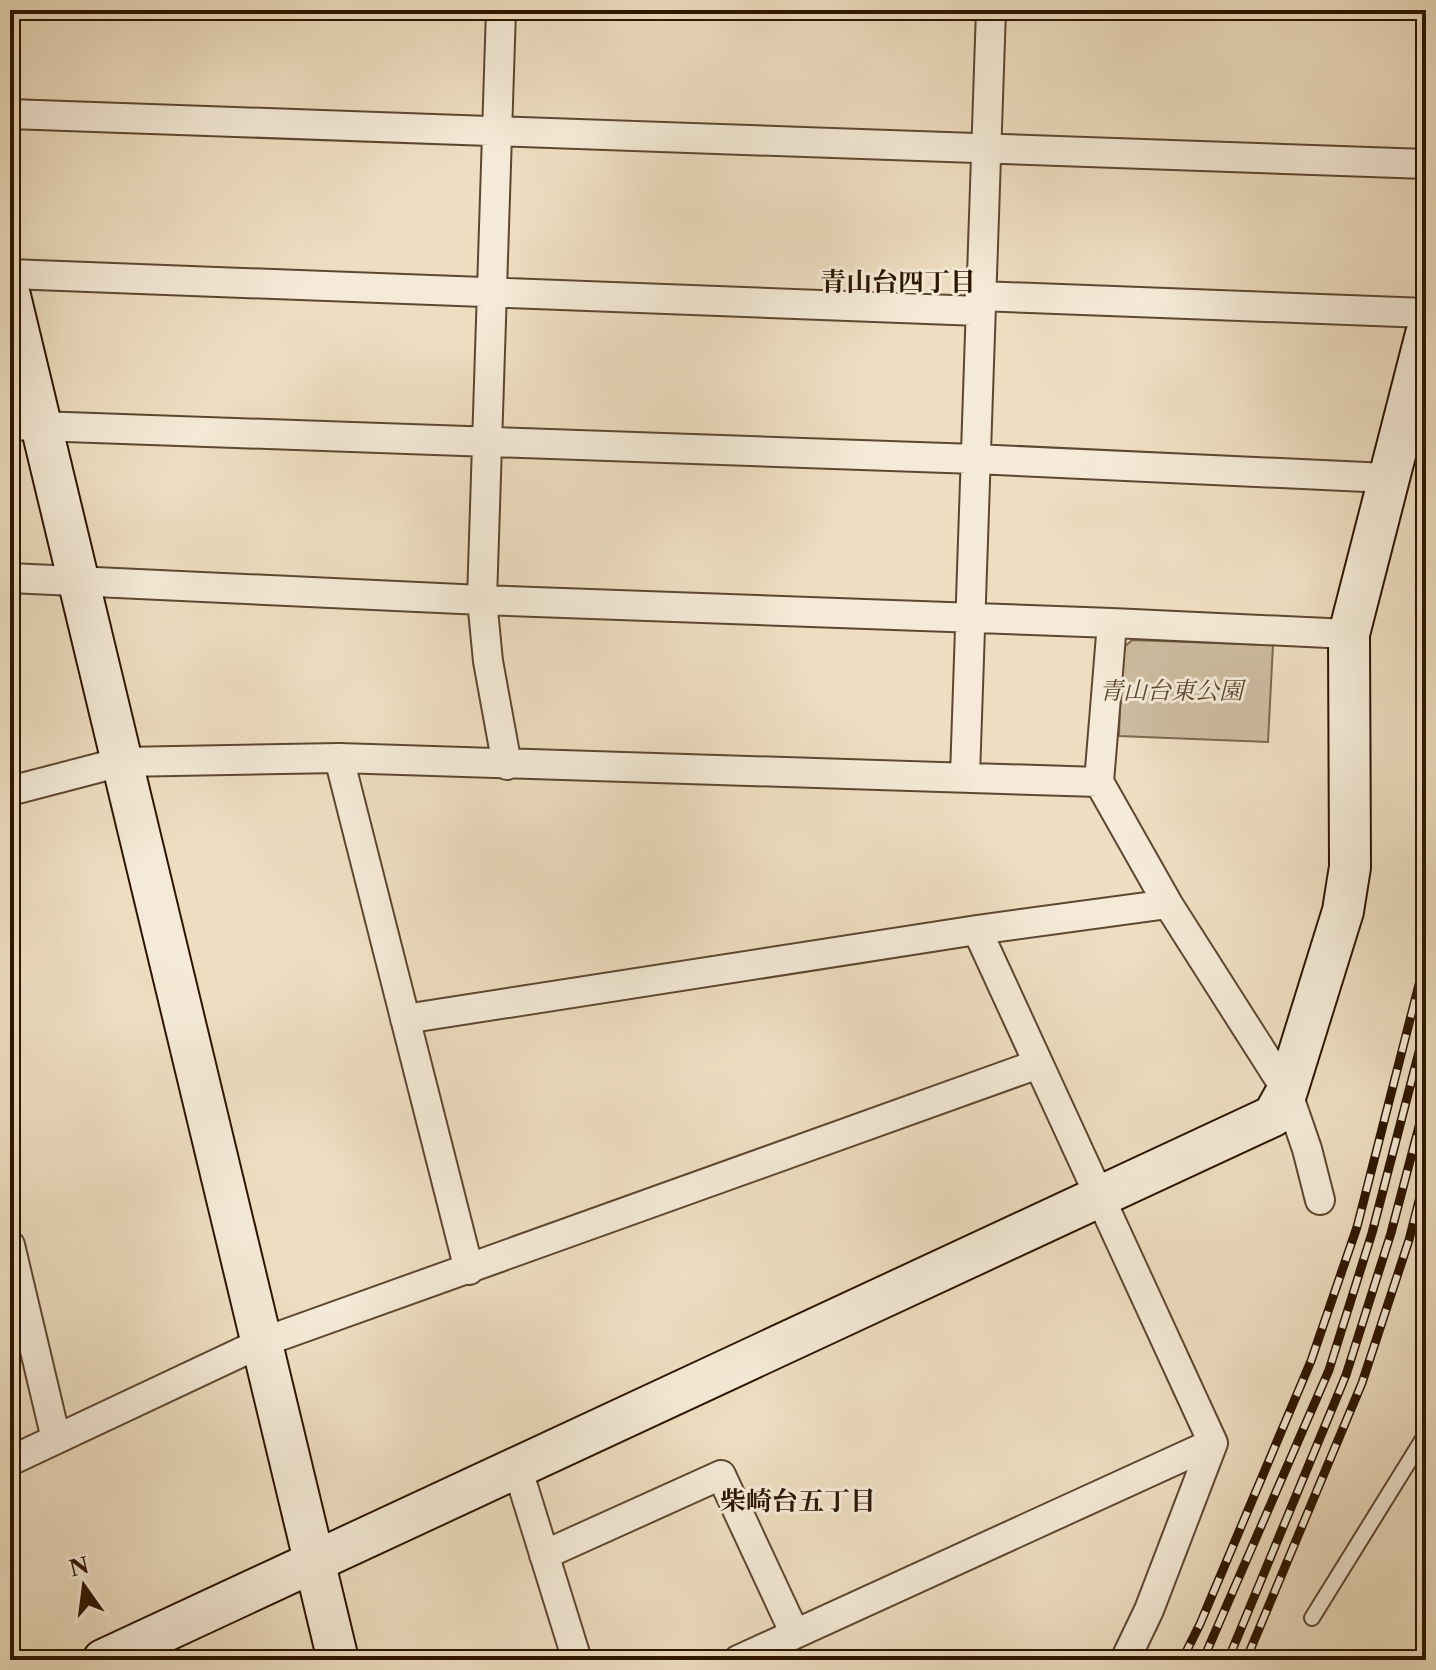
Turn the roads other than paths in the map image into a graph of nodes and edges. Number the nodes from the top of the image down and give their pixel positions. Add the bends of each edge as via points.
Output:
1 (501, 10) edge
2 (991, 10) edge
3 (10, 114) edge
4 (496, 131) junction
5 (987, 148) junction
6 (1426, 164) edge
7 (10, 274) edge
8 (491, 293) junction
9 (10, 296) edge
10 (979, 303) junction
11 (1426, 313) edge
12 (1426, 334) edge
13 (25, 426) edge
14 (485, 443) junction
15 (975, 459) junction
16 (1387, 478) junction
17 (10, 578) edge
18 (78, 583) junction
19 (482, 600) junction
20 (970, 618) junction
21 (1112, 623) junction
22 (1349, 634) junction
23 (339, 758) junction
24 (121, 762) junction
25 (507, 765) junction
26 (965, 776) junction
27 (1099, 782) junction
28 (10, 791) edge
29 (1168, 904) junction
30 (977, 930) junction
31 (405, 1019) junction
32 (1038, 1064) junction
33 (1287, 1091) junction
34 (1099, 1197) junction
35 (1320, 1200) dead end
36 (10, 1245) edge
37 (469, 1270) junction
38 (263, 1342) junction
39 (1426, 1434) edge
40 (56, 1439) junction
41 (1213, 1443) junction
42 (10, 1461) edge
43 (517, 1467) junction
44 (544, 1555) junction
45 (314, 1561) junction
46 (1312, 1618) dead end
47 (795, 1634) junction
48 (110, 1658) edge
49 (338, 1660) edge
50 (577, 1660) edge
51 (738, 1660) edge
52 (1125, 1660) edge

1 - 4 street
2 - 5 street
3 - 4 street
4 - 5 street
4 - 8 street
5 - 6 street
5 - 10 street
7 - 8 street
8 - 10 street
8 - 14 street
9 - 13 street
10 - 11 street
10 - 15 street
12 - 16 street
13 - 14 street
13 - 18 street
14 - 15 street
14 - 19 street
15 - 16 street
15 - 20 street
16 - 22 street
17 - 18 street
18 - 19 street
18 - 24 street
19 - 20 street
19 - 25 street
20 - 21 street
20 - 26 street
21 - 22 street
21 - 27 street
22 - 33 street via 1350,867 1343,911
23 - 24 street
23 - 25 street
23 - 31 street
24 - 28 street
24 - 38 street
25 - 26 street
26 - 27 street
27 - 29 street
29 - 30 street
29 - 33 street
30 - 31 street
30 - 32 street
31 - 37 street
32 - 34 street
32 - 37 street
33 - 34 street via 1273,1116
33 - 35 street
34 - 41 street
34 - 43 street
36 - 40 street
37 - 38 street
38 - 40 street
38 - 45 street
39 - 46 lane
40 - 42 street
41 - 47 street
41 - 52 street
43 - 44 street
43 - 45 street
44 - 47 street via 721,1475
44 - 50 street
45 - 48 street
45 - 49 street
47 - 51 street

